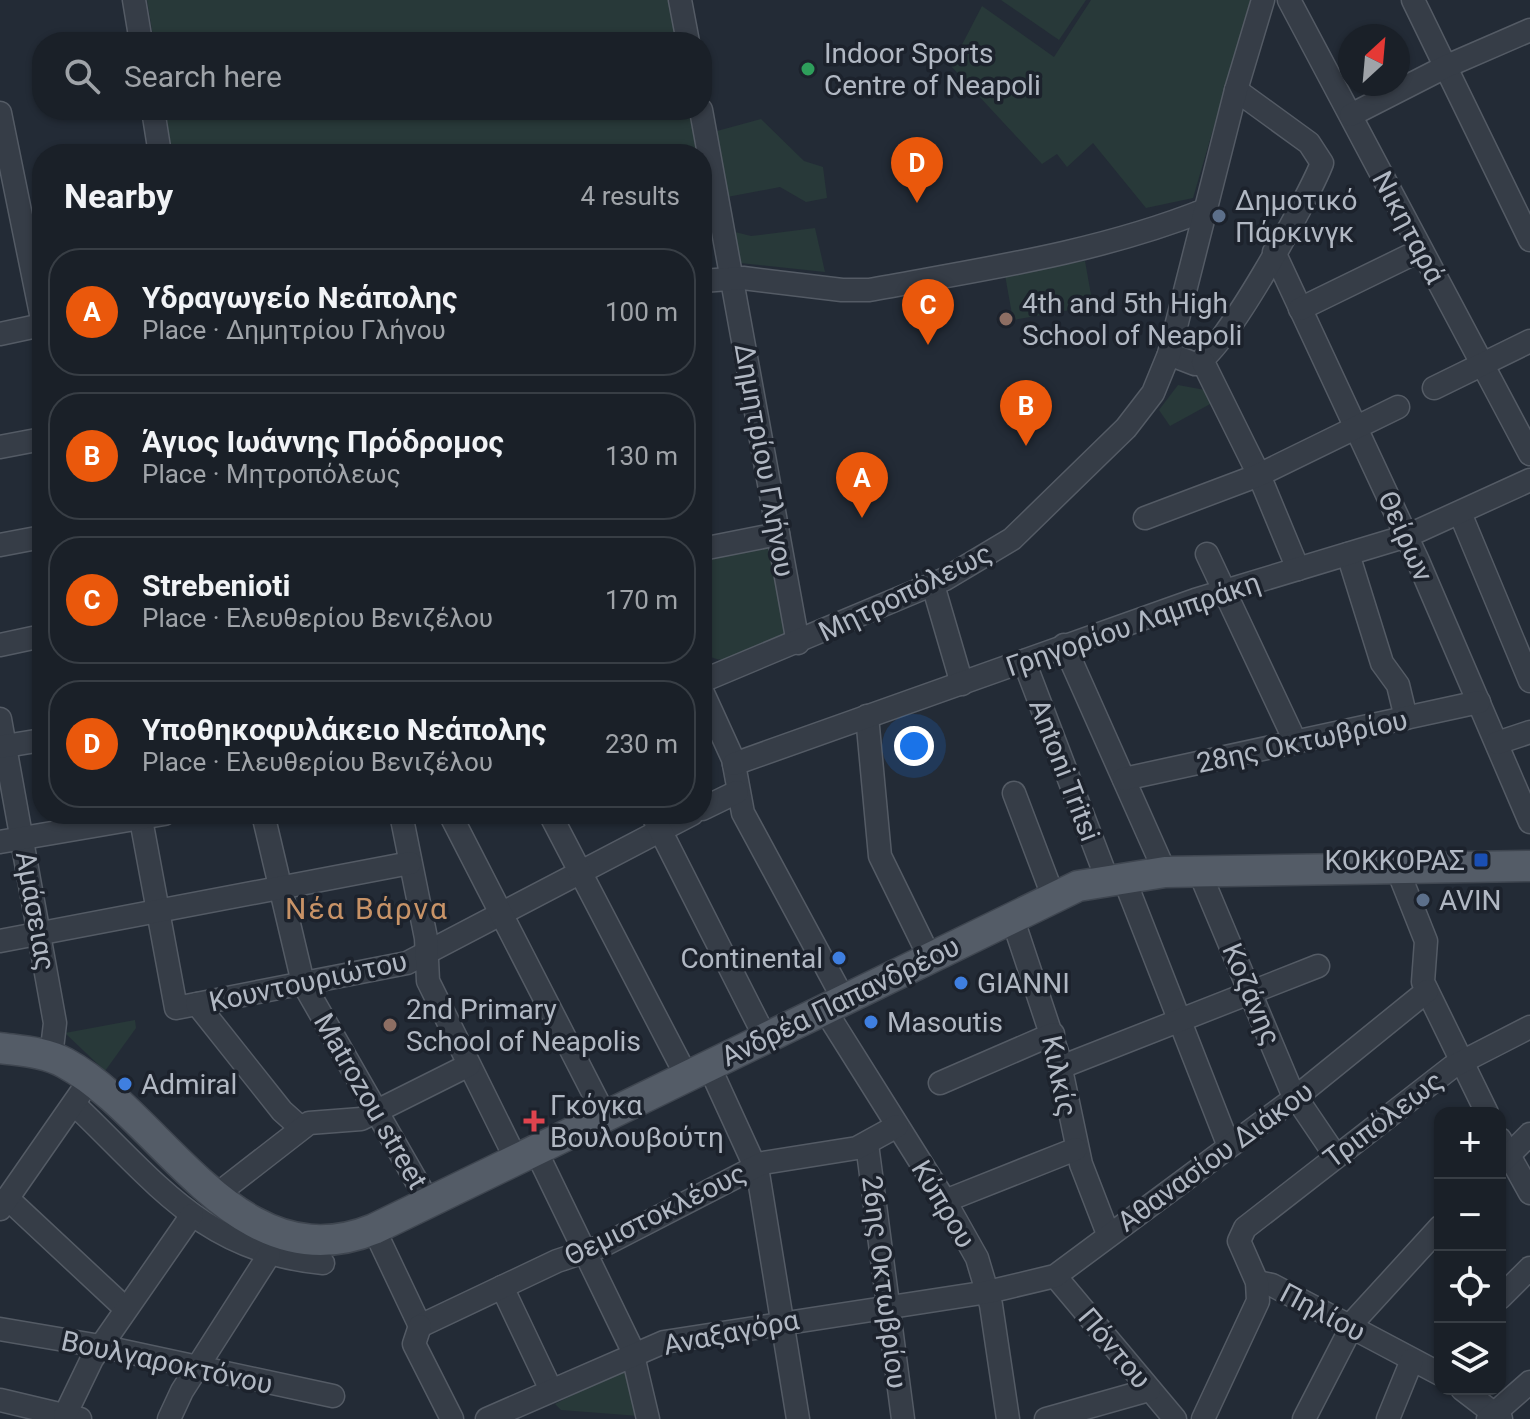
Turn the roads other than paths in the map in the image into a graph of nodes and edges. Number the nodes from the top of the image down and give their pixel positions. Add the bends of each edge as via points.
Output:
1 (134, 0) edge
2 (680, 0) edge
3 (1263, 0) edge
4 (1289, 0) edge
5 (1413, 0) edge
6 (1530, 30) edge
7 (139, 32) edge
8 (686, 32) edge
9 (1447, 66) junction
10 (1236, 90) junction
11 (0, 113) edge
12 (1351, 115) junction
13 (155, 120) edge
14 (703, 120) edge
15 (158, 144) edge
16 (707, 144) edge
17 (712, 168) edge
18 (7, 188) edge
19 (1523, 205) edge
20 (1205, 210) junction
21 (1530, 240) edge
22 (1421, 250) junction
23 (1274, 252) junction
24 (733, 278) junction
25 (712, 280) edge
26 (32, 284) edge
27 (1300, 309) junction
28 (32, 325) edge
29 (0, 334) edge
30 (1530, 341) edge
31 (1169, 354) junction
32 (1203, 362) junction
33 (1482, 364) junction
34 (1434, 388) dead end
35 (1398, 407) dead end
36 (1356, 428) junction
37 (32, 441) edge
38 (0, 447) edge
39 (1530, 454) edge
40 (1259, 475) junction
41 (1530, 480) edge
42 (1460, 513) junction
43 (1145, 518) dead end
44 (778, 534) junction
45 (1407, 536) junction
46 (32, 539) edge
47 (0, 545) edge
48 (712, 547) edge
49 (1207, 554) dead end
50 (1348, 554) junction
51 (1298, 569) junction
52 (933, 585) junction
53 (1224, 591) junction
54 (32, 638) edge
55 (798, 643) junction
56 (0, 645) edge
57 (1064, 645) junction
58 (1024, 661) junction
59 (712, 677) edge
60 (1530, 681) edge
61 (962, 684) junction
62 (1479, 702) junction
63 (712, 714) edge
64 (867, 716) junction
65 (1406, 718) junction
66 (0, 719) edge
67 (1530, 732) edge
68 (32, 742) edge
69 (1296, 743) junction
70 (1497, 743) junction
71 (3, 747) edge
72 (734, 764) junction
73 (1124, 779) junction
74 (737, 792) junction
75 (1014, 793) dead end
76 (712, 804) edge
77 (1530, 822) edge
78 (97, 824) edge
79 (141, 824) edge
80 (266, 824) edge
81 (403, 824) edge
82 (455, 824) edge
83 (555, 824) edge
84 (653, 824) edge
85 (657, 824) edge
86 (23, 838) junction
87 (0, 842) edge
88 (410, 863) junction
89 (1530, 866) edge
90 (1397, 868) junction
91 (1199, 871) junction
92 (580, 872) junction
93 (1165, 872) junction
94 (1115, 878) junction
95 (282, 889) junction
96 (1053, 896) junction
97 (157, 913) junction
98 (501, 913) junction
99 (1012, 917) junction
100 (39, 934) junction
101 (0, 941) edge
102 (427, 953) junction
103 (930, 958) junction
104 (1318, 966) dead end
105 (303, 983) junction
106 (1427, 991) junction
107 (1252, 993) junction
108 (834, 1005) junction
109 (187, 1006) junction
110 (1181, 1020) junction
111 (1530, 1027) edge
112 (1053, 1034) junction
113 (766, 1039) junction
114 (0, 1048) edge
115 (51, 1057) junction
116 (1460, 1060) junction
117 (469, 1065) junction
118 (1061, 1067) junction
119 (698, 1072) junction
120 (940, 1083) dead end
121 (81, 1091) junction
122 (1295, 1098) junction
123 (1484, 1107) edge
124 (376, 1112) junction
125 (605, 1116) junction
126 (897, 1126) junction
127 (301, 1128) junction
128 (1530, 1134) edge
129 (867, 1144) junction
130 (1228, 1144) junction
131 (1076, 1149) junction
132 (1506, 1151) edge
133 (525, 1154) junction
134 (1335, 1155) junction
135 (1506, 1157) edge
136 (756, 1166) junction
137 (1530, 1193) edge
138 (945, 1201) junction
139 (429, 1203) junction
140 (4, 1204) edge
141 (203, 1205) junction
142 (1245, 1228) joint
143 (374, 1229) junction
144 (1108, 1234) junction
145 (1434, 1234) edge
146 (586, 1252) junction
147 (269, 1255) junction
148 (323, 1263) dead end
149 (1530, 1268) edge
150 (1055, 1276) junction
151 (1257, 1282) junction
152 (502, 1287) junction
153 (988, 1292) junction
154 (1506, 1292) edge
155 (888, 1306) junction
156 (126, 1309) junction
157 (782, 1321) junction
158 (420, 1326) junction
159 (1351, 1326) junction
160 (0, 1329) edge
161 (100, 1346) junction
162 (633, 1353) junction
163 (1412, 1360) junction
164 (1434, 1367) edge
165 (197, 1368) junction
166 (1530, 1382) edge
167 (551, 1390) junction
168 (1149, 1390) junction
169 (1469, 1395) edge
170 (333, 1396) dead end
171 (0, 1400) edge
172 (1494, 1416) edge
173 (73, 1417) edge
174 (169, 1419) edge
175 (452, 1419) edge
176 (487, 1419) edge
177 (648, 1419) edge
178 (798, 1419) edge
179 (903, 1419) edge
180 (1008, 1419) edge
181 (1046, 1419) edge
182 (1175, 1419) edge
183 (1203, 1419) edge
184 (1304, 1419) edge
185 (1388, 1419) edge

1 - 7 street
2 - 8 street
3 - 10 street, Μητροπόλεως
4 - 12 street, Νικηταρά
5 - 9 street
6 - 9 street
9 - 12 street
9 - 19 street
10 - 20 street, Μητροπόλεως
10 - 23 street via 1322,157 1318,174
11 - 18 street
12 - 22 street, Νικηταρά
13 - 15 street
14 - 16 street, Δημητρίου Γλήνου
17 - 24 street, Δημητρίου Γλήνου
18 - 26 street
19 - 21 street
20 - 24 street via 1145,234 1051,257 869,290
20 - 31 street, Μητροπόλεως
22 - 27 street
22 - 33 street, Νικηταρά
23 - 27 street, Θείρων
23 - 32 street
24 - 25 street
24 - 44 street, Δημητρίου Γλήνου
27 - 36 street, Θείρων
28 - 29 street
30 - 33 street
31 - 32 street
31 - 52 street, Μητροπόλεως via 1145,405 1036,519
32 - 40 street
33 - 34 street
33 - 39 street, Νικηταρά
35 - 36 street
36 - 40 street
36 - 45 street, Θείρων
37 - 38 street
40 - 43 street
40 - 51 street
41 - 42 street, Γρηγορίου Λαμπράκη
42 - 45 street, Γρηγορίου Λαμπράκη
42 - 60 street
44 - 48 street
44 - 55 street, Δημητρίου Γλήνου
45 - 50 street, Γρηγορίου Λαμπράκη
45 - 62 street, Θείρων
46 - 47 street
49 - 53 street
50 - 51 street, Γρηγορίου Λαμπράκη
50 - 65 street via 1382,663 1398,685
51 - 53 street, Γρηγορίου Λαμπράκη
52 - 55 street, Μητροπόλεως
52 - 61 street
53 - 57 street, Γρηγορίου Λαμπράκη
53 - 69 street
54 - 56 street
55 - 59 street, Μητροπόλεως
57 - 58 street, Γρηγορίου Λαμπράκη
57 - 73 street
58 - 61 street, Γρηγορίου Λαμπράκη
58 - 94 street, Antoni Tritsi
61 - 64 street, Γρηγορίου Λαμπράκη
62 - 65 street, 28ης Οκτωβρίου
62 - 70 street, Θείρων
63 - 72 street, Κύπρου
64 - 72 street, Γρηγορίου Λαμπράκη
64 - 103 street via 880,856
65 - 69 street, 28ης Οκτωβρίου
66 - 71 street, Αμάσειας
67 - 70 street
68 - 71 street
69 - 73 street, 28ης Οκτωβρίου
70 - 77 street, Θείρων
71 - 86 street, Αμάσειας
72 - 74 street, Κύπρου
73 - 93 street
74 - 76 street
74 - 108 street, Κύπρου
75 - 96 street
78 - 86 street
79 - 97 street
80 - 95 street, Matrozou street
81 - 88 street
82 - 98 street
83 - 92 street
84 - 92 street, Κουντουριώτου
85 - 113 street
86 - 87 street
86 - 100 street, Αμάσειας
88 - 95 street
88 - 102 street
89 - 90 main road, Ανδρέα Παπανδρέου
90 - 91 main road, Ανδρέα Παπανδρέου
90 - 106 street via 1426,941 1422,974
91 - 93 main road, Ανδρέα Παπανδρέου
91 - 107 street, Κοζάνης
92 - 98 street, Κουντουριώτου
92 - 119 street
93 - 94 main road, Ανδρέα Παπανδρέου
94 - 96 main road, Ανδρέα Παπανδρέου
94 - 110 street, Antoni Tritsi
95 - 97 street
95 - 105 street, Matrozou street
96 - 99 main road, Ανδρέα Παπανδρέου
97 - 100 street
97 - 109 street
98 - 102 street, Κουντουριώτου
98 - 125 street
99 - 103 main road, Ανδρέα Παπανδρέου
99 - 112 street, Κιλκίς
100 - 101 street
100 - 115 street, Αμάσειας via 56,1029
102 - 105 street, Κουντουριώτου via 399,966
102 - 117 street via 428,981
103 - 108 main road, Ανδρέα Παπανδρέου
104 - 107 street
105 - 109 street, Κουντουριώτου
105 - 124 street, Matrozou street
106 - 116 street
106 - 122 street, Αθανασίου Διάκου
107 - 110 street
107 - 122 street, Κοζάνης
108 - 113 main road, Ανδρέα Παπανδρέου
108 - 126 street, Κύπρου
109 - 127 street
110 - 118 street
110 - 130 street, Antoni Tritsi
111 - 116 street, Τριπόλεως
112 - 118 street, Κιλκίς
112 - 120 street
113 - 119 main road, Ανδρέα Παπανδρέου
114 - 115 main road, Ανδρέα Παπανδρέου
115 - 121 main road, Ανδρέα Παπανδρέου
116 - 123 street
116 - 134 street, Τριπόλεως
117 - 124 street
117 - 133 street
118 - 131 street, Κιλκίς
119 - 125 main road, Ανδρέα Παπανδρέου
119 - 136 street
121 - 140 street
121 - 141 main road, Ανδρέα Παπανδρέου
122 - 130 street, Αθανασίου Διάκου
122 - 134 street, Κοζάνης
124 - 127 street
124 - 139 street, Matrozou street
125 - 133 main road, Ανδρέα Παπανδρέου
126 - 129 street, Θεμιστοκλέους
126 - 138 street, Κύπρου
127 - 141 street
128 - 132 street
129 - 136 street, Θεμιστοκλέους
129 - 155 street, 26ης Οκτωβρίου
130 - 144 street, Αθανασίου Διάκου
131 - 138 street
131 - 144 street, Κιλκίς
133 - 139 main road, Ανδρέα Παπανδρέου
133 - 146 street
134 - 142 street, Τριπόλεως
135 - 137 street
136 - 146 street, Θεμιστοκλέους
136 - 157 street
138 - 153 street, Κύπρου via 973,1250
139 - 143 main road, Ανδρέα Παπανδρέου
140 - 156 street
141 - 143 main road, Ανδρέα Παπανδρέου via 300,1236 334,1239
141 - 147 street, Ανδρέα Παπανδρέου via 232,1241
141 - 156 street
142 - 151 street, Πηλίου via 1239,1241
143 - 158 street
144 - 150 street, Αθανασίου Διάκου
145 - 159 street
146 - 152 street, Θεμιστοκλέους
146 - 162 street
147 - 148 street, Ανδρέα Παπανδρέου
147 - 165 street
149 - 154 street
150 - 153 street, Αθανασίου Διάκου
150 - 168 street, Πόντου
151 - 159 street, Πηλίου
151 - 183 street via 1256,1311
152 - 158 street, Θεμιστοκλέους
152 - 167 street
153 - 155 street, Αναξαγόρα
153 - 180 street, Κύπρου
155 - 157 street, Αναξαγόρα
155 - 179 street, 26ης Οκτωβρίου
156 - 161 street
157 - 162 street, Αναξαγόρα
157 - 178 street
158 - 175 street via 414,1344
159 - 163 street, Πηλίου
159 - 184 street
160 - 161 street, Βουλγαροκτόνου
161 - 165 street, Βουλγαροκτόνου
161 - 173 street
162 - 167 street, Αναξαγόρα
162 - 177 street
163 - 164 street, Πηλίου
163 - 185 street
165 - 170 street, Βουλγαροκτόνου
165 - 174 street
166 - 172 street
167 - 176 street, Αναξαγόρα
168 - 181 street
168 - 182 street, Πόντου
169 - 172 street
171 - 173 street

